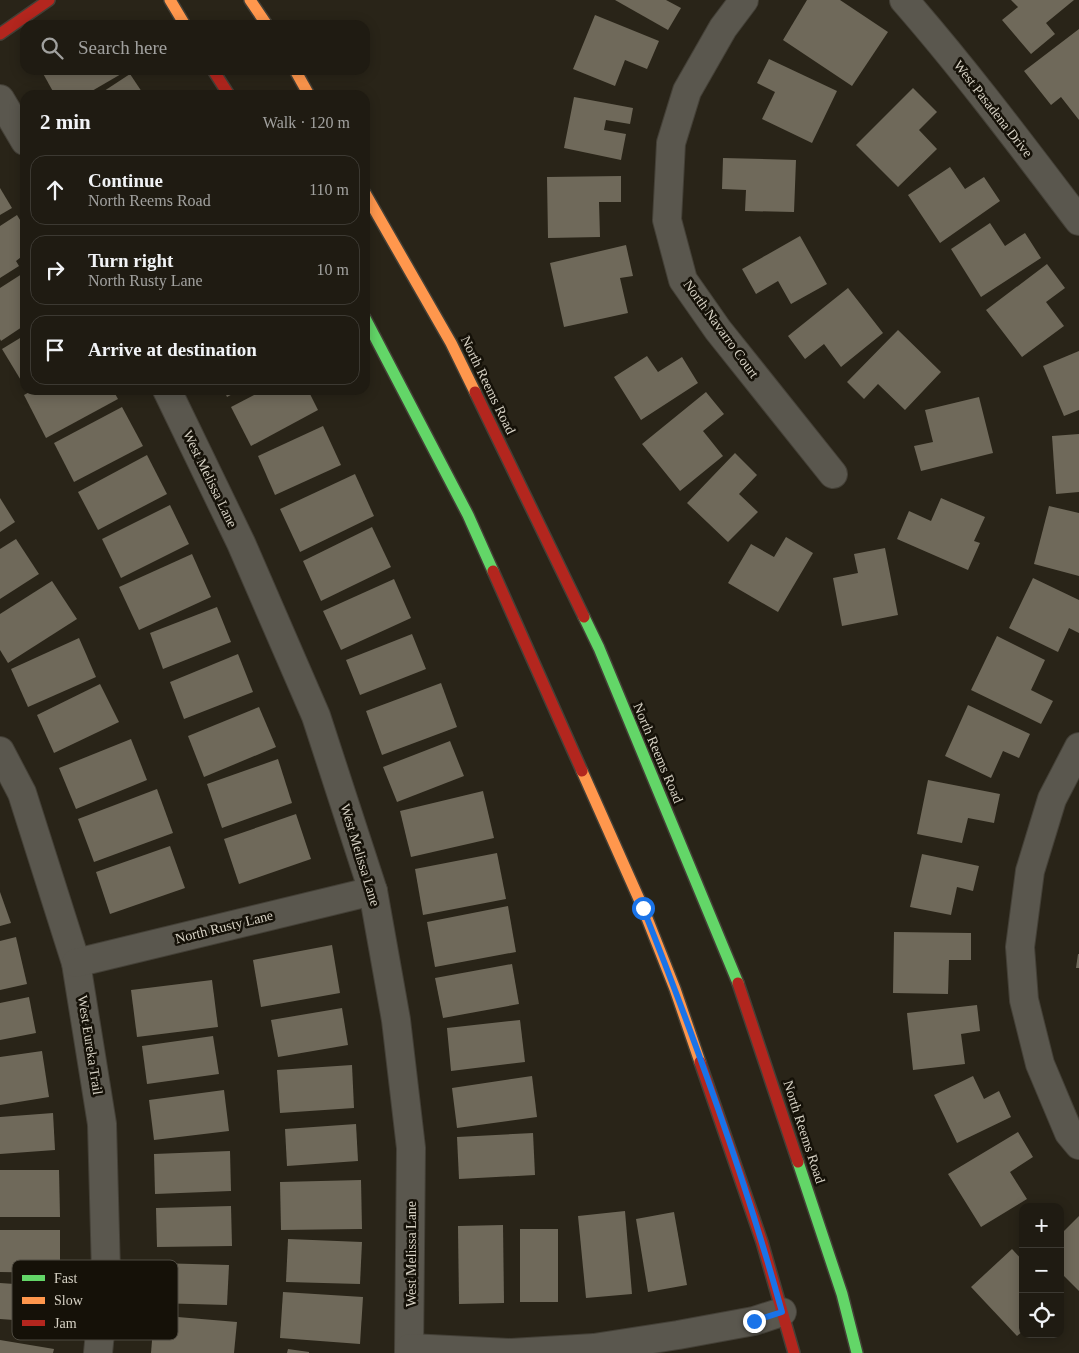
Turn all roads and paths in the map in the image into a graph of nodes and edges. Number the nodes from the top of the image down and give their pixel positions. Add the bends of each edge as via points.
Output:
1 (49, 0) edge
2 (170, 0) edge
3 (250, 0) edge
4 (744, 0) edge
5 (904, 0) edge
6 (20, 20) edge
7 (20, 20) edge
8 (182, 20) edge
9 (264, 20) edge
10 (0, 34) edge
11 (216, 75) edge
12 (298, 75) edge
13 (226, 90) edge
14 (306, 90) edge
15 (0, 99) edge
16 (20, 133) edge
17 (370, 202) edge
18 (1079, 222) edge
19 (370, 328) edge
20 (169, 395) edge
21 (833, 474) dead end
22 (1079, 747) edge
23 (0, 751) edge
24 (373, 891) junction
25 (76, 963) junction
26 (1079, 1145) edge
27 (106, 1260) edge
28 (782, 1312) junction
29 (99, 1340) edge
30 (410, 1350) edge
31 (98, 1353) edge
32 (794, 1353) edge
33 (858, 1353) edge

1 - 7 main road
2 - 8 main road
3 - 9 main road
4 - 21 street, North Navarro Court via 723,28 687,91 671,143 667,220 683,280 718,330
5 - 18 street, West Pasadena Drive via 983,95
6 - 10 main road
11 - 13 main road
12 - 14 main road
15 - 16 street
17 - 33 main road, North Reems Road via 451,343 602,658 740,988 842,1294
19 - 28 main road via 468,514 643,908 706,1077 762,1242
20 - 24 street, West Melissa Lane via 241,543 316,716
22 - 26 street via 1052,799 1030,871 1020,947 1024,1000 1040,1064 1069,1133
23 - 25 street, West Eureka Trail via 22,793
24 - 25 street, North Rusty Lane
24 - 30 street, West Melissa Lane via 396,1020 411,1148
25 - 27 street, West Eureka Trail via 102,1124
28 - 30 street via 754,1321 594,1348 511,1352
28 - 32 main road
29 - 31 street, West Eureka Trail

